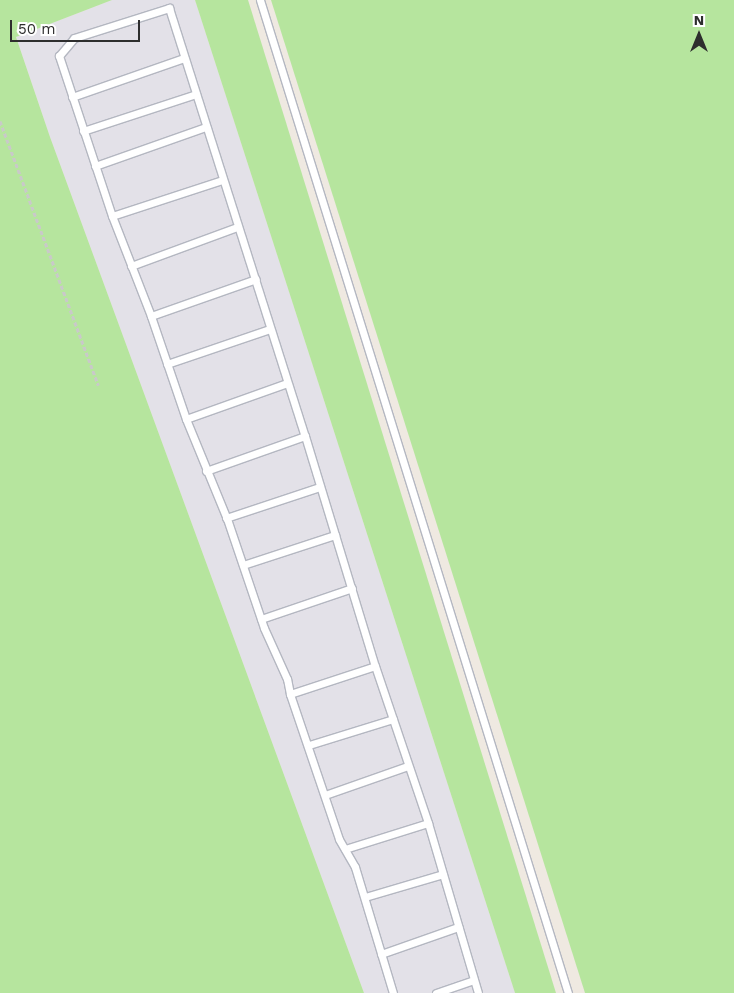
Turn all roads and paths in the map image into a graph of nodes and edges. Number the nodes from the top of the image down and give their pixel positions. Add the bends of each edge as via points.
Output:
1 (260, 0) edge
2 (184, 58) junction
3 (196, 94) junction
4 (72, 97) junction
5 (0, 121) edge
6 (206, 126) junction
7 (83, 132) junction
8 (95, 166) junction
9 (222, 180) junction
10 (112, 216) junction
11 (237, 227) junction
12 (131, 266) junction
13 (256, 279) junction
14 (151, 316) junction
15 (270, 329) junction
16 (167, 364) junction
17 (287, 383) junction
18 (98, 385) dead end
19 (186, 419) junction
20 (305, 436) junction
21 (206, 470) junction
22 (320, 487) junction
23 (226, 518) junction
24 (335, 535) junction
25 (243, 565) junction
26 (352, 588) junction
27 (261, 619) junction
28 (375, 666) junction
29 (290, 694) junction
30 (393, 719) junction
31 (309, 745) junction
32 (408, 766) junction
33 (325, 795) junction
34 (428, 823) junction
35 (345, 849) junction
36 (443, 874) junction
37 (364, 897) junction
38 (458, 927) junction
39 (381, 954) junction
40 (474, 980) junction
41 (393, 993) edge
42 (436, 993) edge
43 (478, 993) edge
44 (568, 993) edge

1 - 44 lane
2 - 3 lane
2 - 4 lane
2 - 4 lane via 169,8 74,38 59,56
3 - 6 lane
3 - 7 lane
4 - 7 lane
5 - 18 path
6 - 8 lane
6 - 9 lane
7 - 8 lane
8 - 10 lane
9 - 10 lane
9 - 11 lane
10 - 12 lane
11 - 12 lane
11 - 13 lane
12 - 14 lane
13 - 14 lane
13 - 15 lane
14 - 16 lane
15 - 16 lane
15 - 17 lane
16 - 19 lane
17 - 19 lane
17 - 20 lane
19 - 21 lane
20 - 21 lane
20 - 22 lane
21 - 23 lane
22 - 23 lane
22 - 24 lane
23 - 25 lane
24 - 25 lane
24 - 26 lane
25 - 27 lane
26 - 27 lane
26 - 28 lane
27 - 29 lane via 287,679
28 - 29 lane
28 - 30 lane
29 - 31 lane
30 - 31 lane
30 - 32 lane
31 - 33 lane
32 - 33 lane
32 - 34 lane
33 - 35 lane
34 - 35 lane
34 - 36 lane
35 - 37 lane
36 - 37 lane
36 - 38 lane
37 - 39 lane
38 - 39 lane
38 - 40 lane
39 - 41 lane
40 - 42 lane
40 - 43 lane

